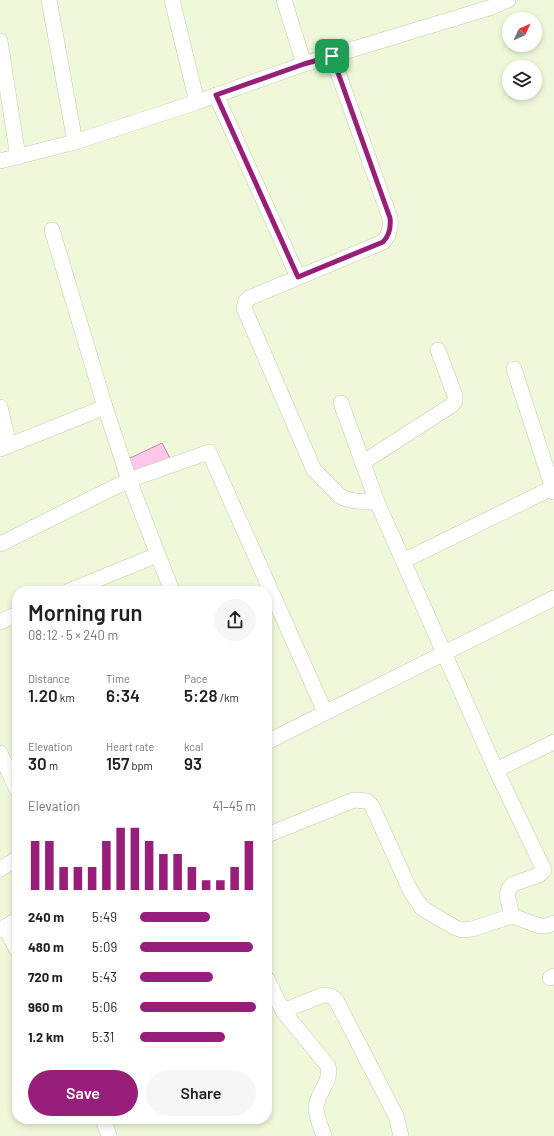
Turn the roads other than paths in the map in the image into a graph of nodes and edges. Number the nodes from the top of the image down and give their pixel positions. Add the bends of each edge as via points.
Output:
1 (48, 0) edge
2 (172, 0) edge
3 (284, 0) edge
4 (508, 0) edge
5 (0, 41) edge
6 (332, 56) junction
7 (304, 64) junction
8 (216, 95) junction
9 (197, 102) junction
10 (74, 142) junction
11 (18, 157) junction
12 (0, 162) edge
13 (52, 230) dead end
14 (298, 277) junction
15 (438, 350) dead end
16 (514, 369) dead end
17 (341, 403) dead end
18 (0, 407) edge
19 (105, 407) junction
20 (5, 447) edge
21 (362, 463) junction
22 (130, 480) junction
23 (554, 489) edge
24 (377, 502) junction
25 (0, 544) edge
26 (157, 555) junction
27 (403, 561) junction
28 (81, 586) edge
29 (170, 586) edge
30 (269, 586) edge
31 (272, 593) edge
32 (554, 598) edge
33 (12, 616) edge
34 (0, 622) edge
35 (443, 652) junction
36 (325, 712) junction
37 (272, 739) edge
38 (554, 742) edge
39 (1, 760) edge
40 (496, 770) junction
41 (12, 781) edge
42 (272, 833) edge
43 (12, 862) edge
44 (0, 869) edge
45 (512, 916) junction
46 (554, 923) edge
47 (7, 925) edge
48 (12, 938) edge
49 (272, 989) edge
50 (283, 1011) junction
51 (105, 1124) edge
52 (109, 1136) edge
53 (324, 1136) edge
54 (401, 1136) edge

1 - 10 street
2 - 9 street
3 - 7 street
4 - 6 street
5 - 11 street
6 - 7 street
6 - 14 street via 391,225 388,237 383,242
7 - 8 street
8 - 9 street
8 - 14 street
9 - 10 street
10 - 11 street
11 - 12 street
13 - 19 street
14 - 24 street via 249,298 244,308 314,470 344,499
15 - 21 street via 455,396 452,405
16 - 23 street
17 - 21 street
18 - 20 street
19 - 20 street
19 - 22 street
21 - 24 street
22 - 25 street
22 - 26 street
22 - 30 street via 209,452
23 - 27 street
24 - 27 street
26 - 28 street
26 - 29 street
27 - 35 street
31 - 36 street
32 - 35 street
33 - 34 street
35 - 36 street
35 - 40 street
36 - 37 street
38 - 40 street
39 - 41 street
40 - 45 street via 544,870 539,875 513,884 509,889 507,895
42 - 45 street via 354,800 367,801 372,806 410,890 422,908 462,930
43 - 44 street
45 - 46 street via 540,926
47 - 48 street
49 - 50 street
50 - 53 street via 328,1066 329,1077 317,1101 316,1109
50 - 54 street via 323,995 336,1000 396,1116
51 - 52 street

